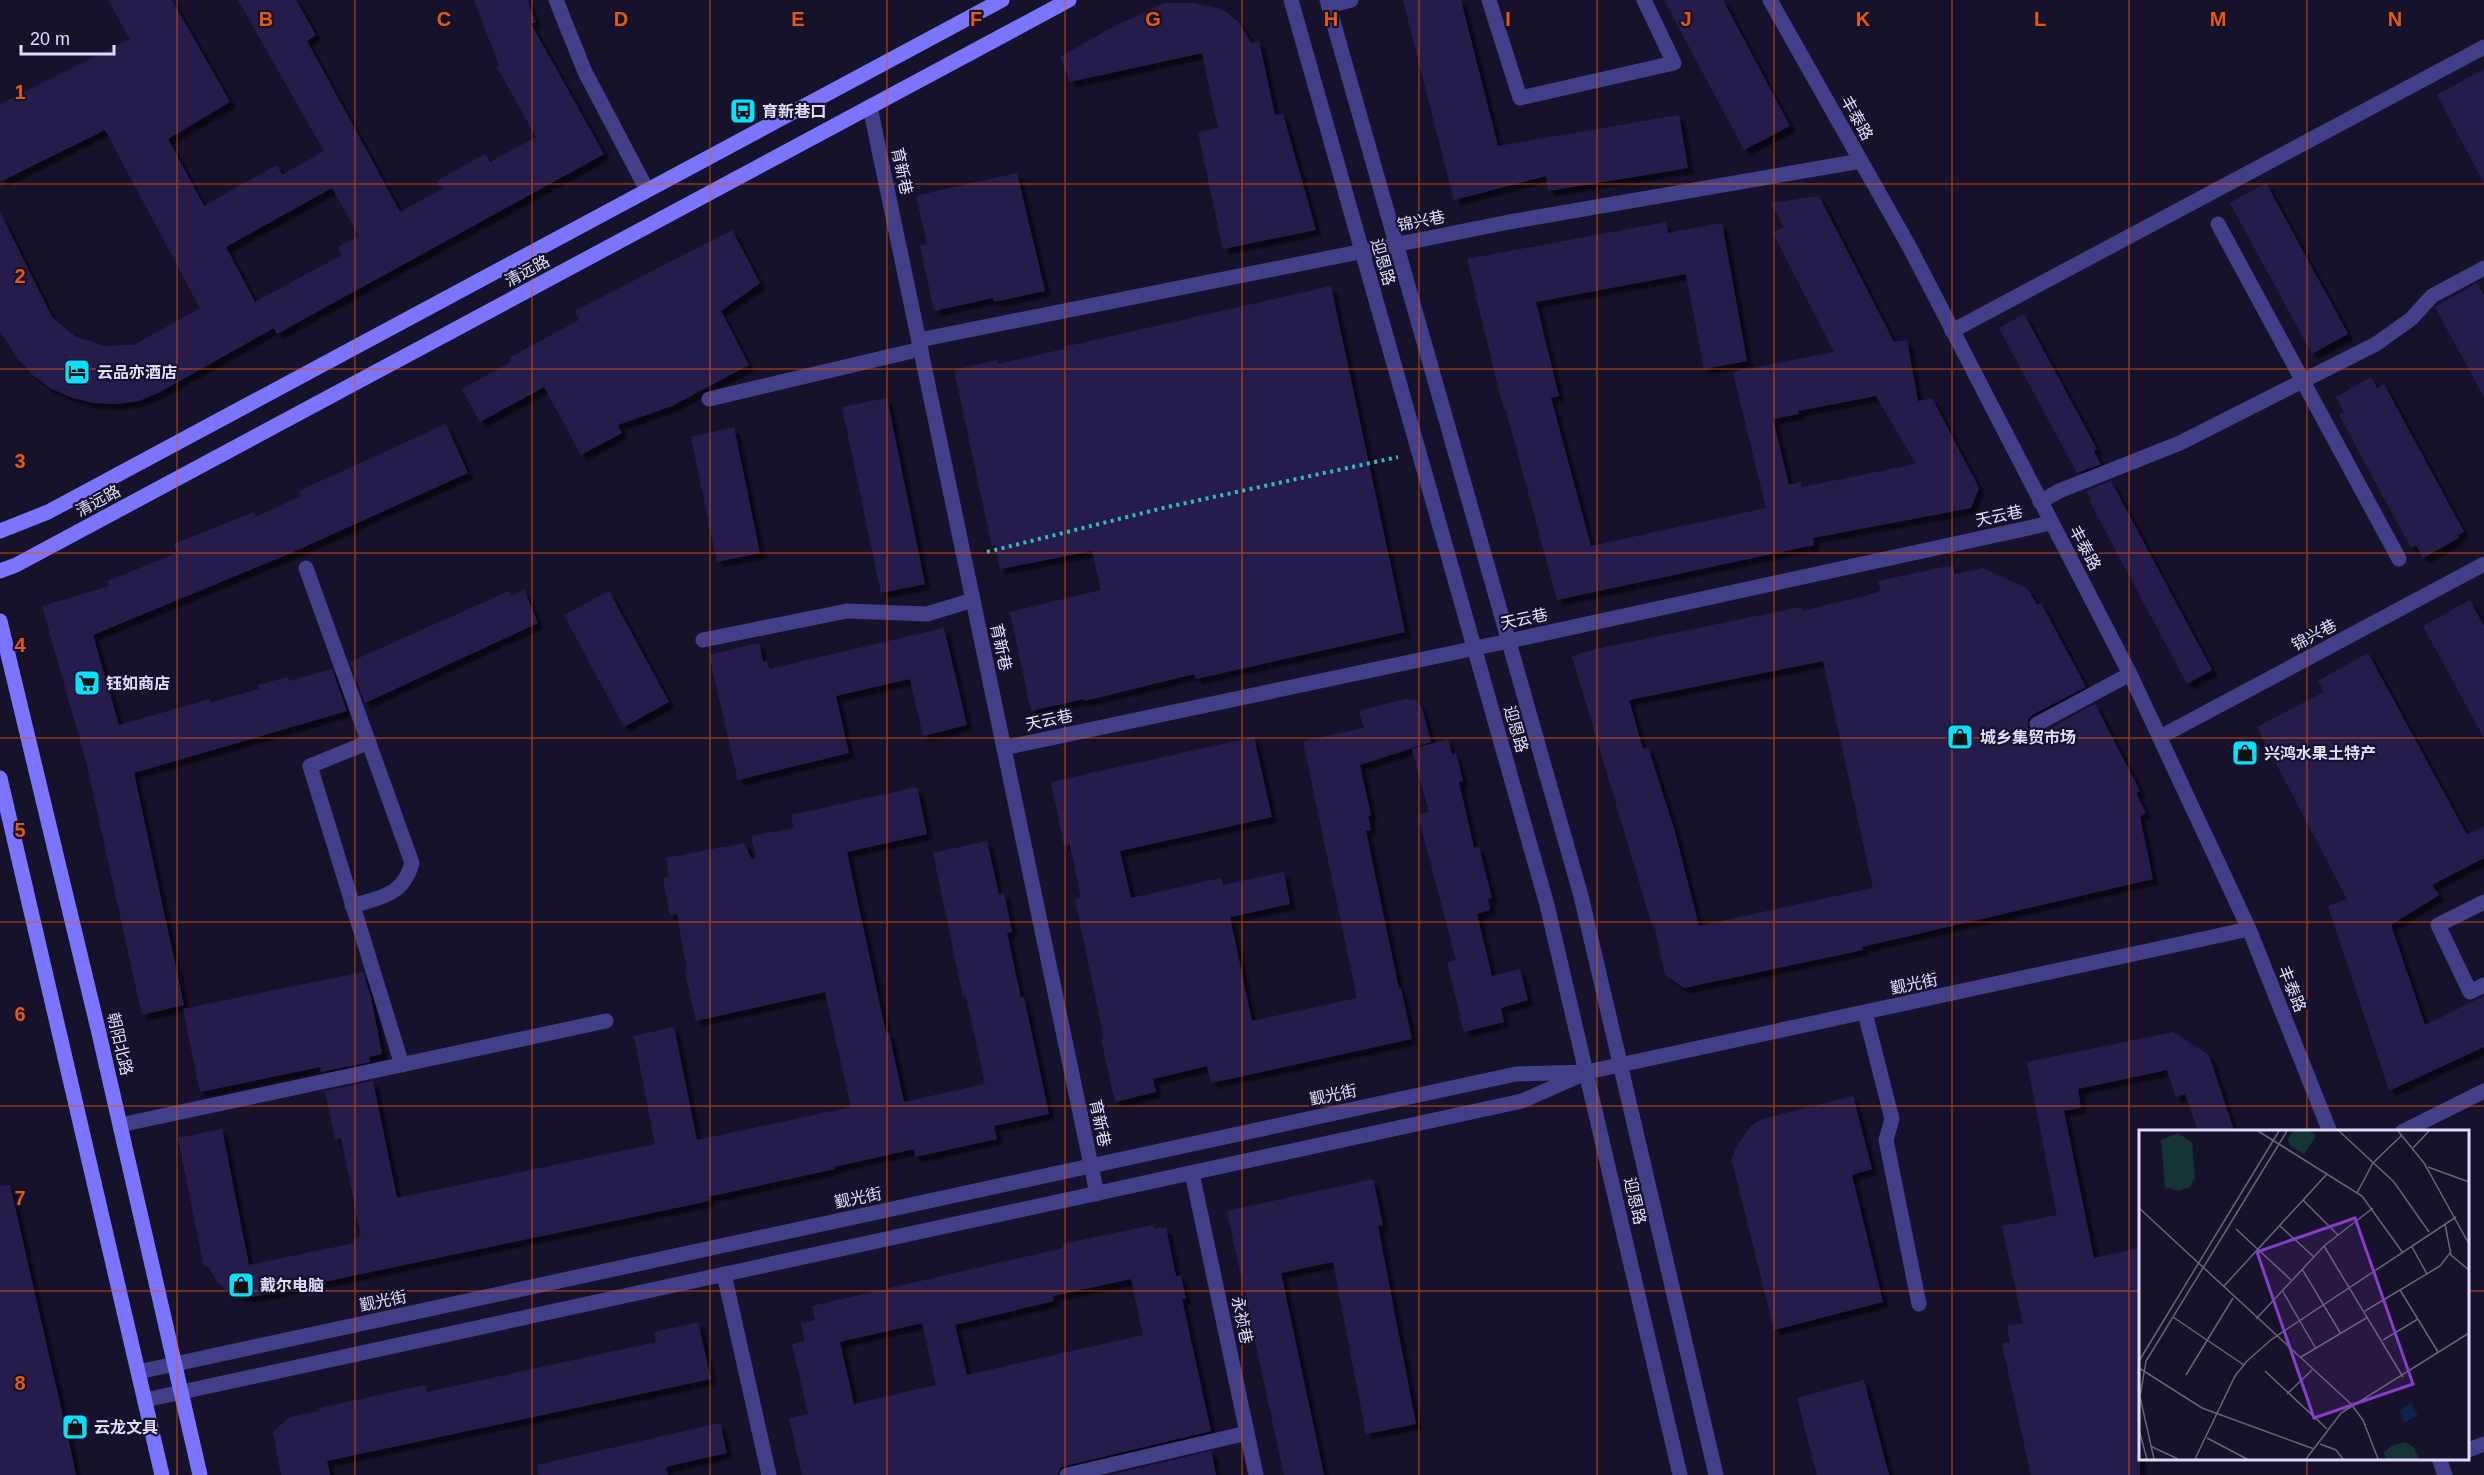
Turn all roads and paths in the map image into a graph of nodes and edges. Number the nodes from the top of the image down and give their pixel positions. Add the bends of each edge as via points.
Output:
1 (556, 0) edge
2 (1002, 0) edge
3 (1069, 0) edge
4 (1291, 0) edge
5 (1351, 0) edge
6 (1489, 0) edge
7 (1644, 0) edge
8 (1770, 0) edge
9 (1328, 3) edge
10 (2484, 47) edge
11 (870, 108) junction
12 (1861, 161) junction
13 (647, 190) junction
14 (2218, 224) dead end
15 (1397, 245) junction
16 (1362, 252) junction
17 (2484, 268) edge
18 (1952, 331) junction
19 (920, 345) junction
20 (2303, 381) junction
21 (709, 399) dead end
22 (1419, 452) junction
23 (2040, 502) junction
24 (2051, 523) junction
25 (0, 531) edge
26 (964, 557) junction
27 (2399, 559) dead end
28 (2484, 564) edge
29 (306, 568) dead end
30 (0, 571) edge
31 (973, 600) junction
32 (0, 621) edge
33 (703, 640) dead end
34 (1509, 641) junction
35 (1474, 649) junction
36 (2130, 674) junction
37 (2037, 724) dead end
38 (2160, 737) junction
39 (369, 742) junction
40 (1004, 748) junction
41 (0, 778) edge
42 (2484, 902) edge
43 (352, 906) junction
44 (2249, 929) junction
45 (2484, 985) edge
46 (1865, 1013) junction
47 (606, 1021) dead end
48 (402, 1065) junction
49 (1621, 1065) junction
50 (1587, 1072) junction
51 (2484, 1091) edge
52 (120, 1125) junction
53 (2330, 1130) edge
54 (2404, 1130) edge
55 (1091, 1166) junction
56 (1192, 1173) junction
57 (1097, 1194) junction
58 (724, 1274) junction
59 (1919, 1304) dead end
60 (175, 1365) junction
61 (138, 1372) junction
62 (181, 1392) junction
63 (145, 1400) junction
64 (1247, 1433) junction
65 (2484, 1444) edge
66 (2469, 1450) edge
67 (2440, 1460) edge
68 (162, 1475) edge
69 (200, 1475) edge
70 (769, 1475) edge
71 (1067, 1475) edge
72 (1256, 1475) edge
73 (1680, 1475) edge
74 (1716, 1475) edge
75 (2445, 1475) edge

1 - 13 street via 585,72
2 - 13 main road, 清远路
3 - 11 main road, 清远路
4 - 16 street, 迎恩路
5 - 9 street
6 - 7 street via 1520,98 1674,63
8 - 12 street, 丰泰路
9 - 15 street, 迎恩路
10 - 18 street
11 - 19 street, 育新巷
11 - 30 main road, 清远路
12 - 15 street, 锦兴巷
12 - 18 street, 丰泰路
13 - 25 main road, 清远路 via 48,512
14 - 20 street
15 - 16 street, 锦兴巷
15 - 34 street, 迎恩路
16 - 19 street, 锦兴巷
16 - 22 street, 迎恩路
17 - 20 street via 2432,296 2411,319 2376,344
18 - 23 street, 丰泰路
19 - 21 street, 锦兴巷
19 - 26 street, 育新巷
20 - 23 street via 2180,443
20 - 27 street
22 - 26 path
22 - 35 street, 迎恩路
23 - 24 street, 丰泰路
24 - 34 street, 天云巷
24 - 36 street, 丰泰路
26 - 31 street, 育新巷
28 - 38 street, 锦兴巷
29 - 39 street
31 - 33 street via 927,614 847,611
31 - 40 street, 育新巷
32 - 52 main road, 朝阳北路
34 - 35 street, 天云巷
34 - 49 street, 迎恩路 via 1581,896
35 - 40 street, 天云巷
35 - 50 street, 迎恩路 via 1547,905
36 - 37 street
36 - 38 street, 丰泰路
38 - 44 street, 丰泰路
39 - 43 street via 412,863 406,878 392,894
39 - 43 street via 310,766
40 - 55 street, 育新巷
41 - 61 main road
42 - 45 street via 2438,925 2470,992
43 - 48 street
44 - 46 street, 觐光街
44 - 53 street, 丰泰路
46 - 49 street, 觐光街
46 - 59 street via 1892,1119 1886,1140
47 - 48 street
48 - 52 street
49 - 50 street, 觐光街
49 - 74 street, 迎恩路
50 - 55 street, 觐光街 via 1516,1074
50 - 56 street, 觐光街 via 1522,1101
50 - 73 street, 迎恩路
51 - 54 street
52 - 60 main road, 朝阳北路
55 - 57 street, 育新巷
55 - 60 street, 觐光街
56 - 57 street, 觐光街
56 - 64 street, 永祯巷
57 - 58 street, 觐光街
58 - 62 street, 觐光街
58 - 70 street
60 - 61 street, 觐光街
60 - 62 main road, 朝阳北路
61 - 63 main road
62 - 63 street, 觐光街
62 - 69 main road, 朝阳北路
63 - 68 main road
64 - 71 street
64 - 72 street, 永祯巷
65 - 66 street
67 - 75 street

